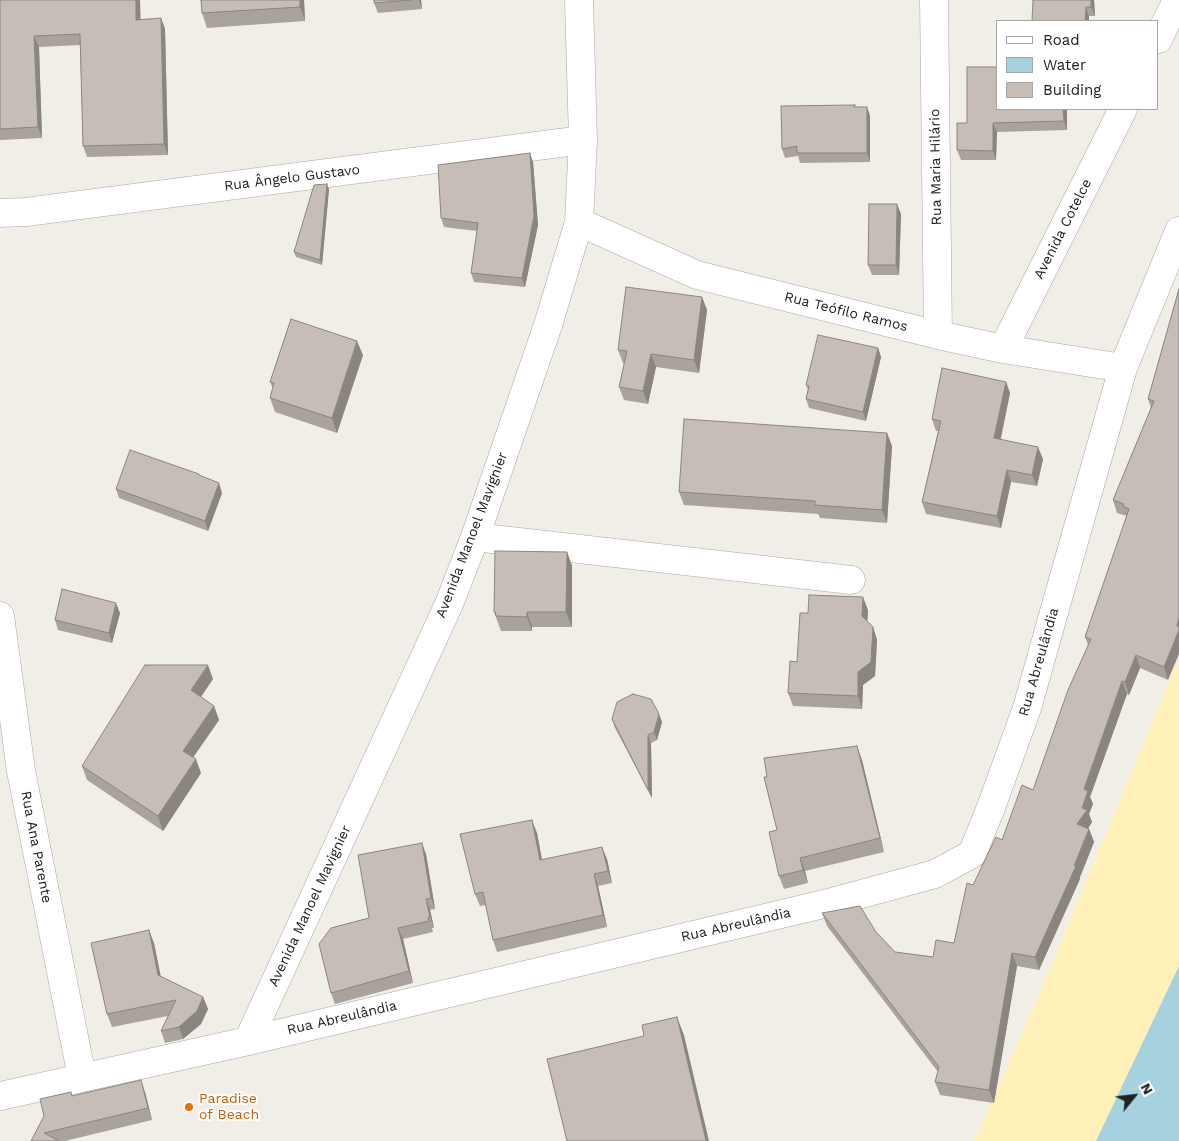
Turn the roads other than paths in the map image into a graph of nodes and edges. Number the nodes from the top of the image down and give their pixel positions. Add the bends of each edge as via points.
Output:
1 (579, 0) edge
2 (934, 0) edge
3 (1177, 0) edge
4 (1159, 37) edge
5 (1122, 110) edge
6 (583, 140) junction
7 (0, 213) edge
8 (579, 222) junction
9 (1179, 232) edge
10 (938, 335) junction
11 (1003, 349) junction
12 (1122, 368) junction
13 (474, 538) junction
14 (851, 580) dead end
15 (0, 616) edge
16 (248, 1041) junction
17 (82, 1077) junction
18 (0, 1096) edge

1 - 6 street, Avenida Manoel Mavignier
2 - 10 street, Rua Maria Hilário
3 - 4 street
5 - 11 street, Avenida Cotelce
6 - 7 street, Rua Ângelo Gustavo
6 - 8 street, Avenida Manoel Mavignier
8 - 10 street, Rua Teófilo Ramos via 697,275
8 - 13 street, Avenida Manoel Mavignier via 548,325
9 - 12 street
10 - 11 street, Rua Teófilo Ramos
11 - 12 street, Rua Teófilo Ramos
12 - 16 street, Rua Abreulândia via 1027,708 972,854 935,874 832,902
13 - 14 street
13 - 16 street, Avenida Manoel Mavignier via 449,604
15 - 17 street, Rua Ana Parente via 21,772
16 - 17 street, Rua Abreulândia
17 - 18 street, Rua Abreulândia

